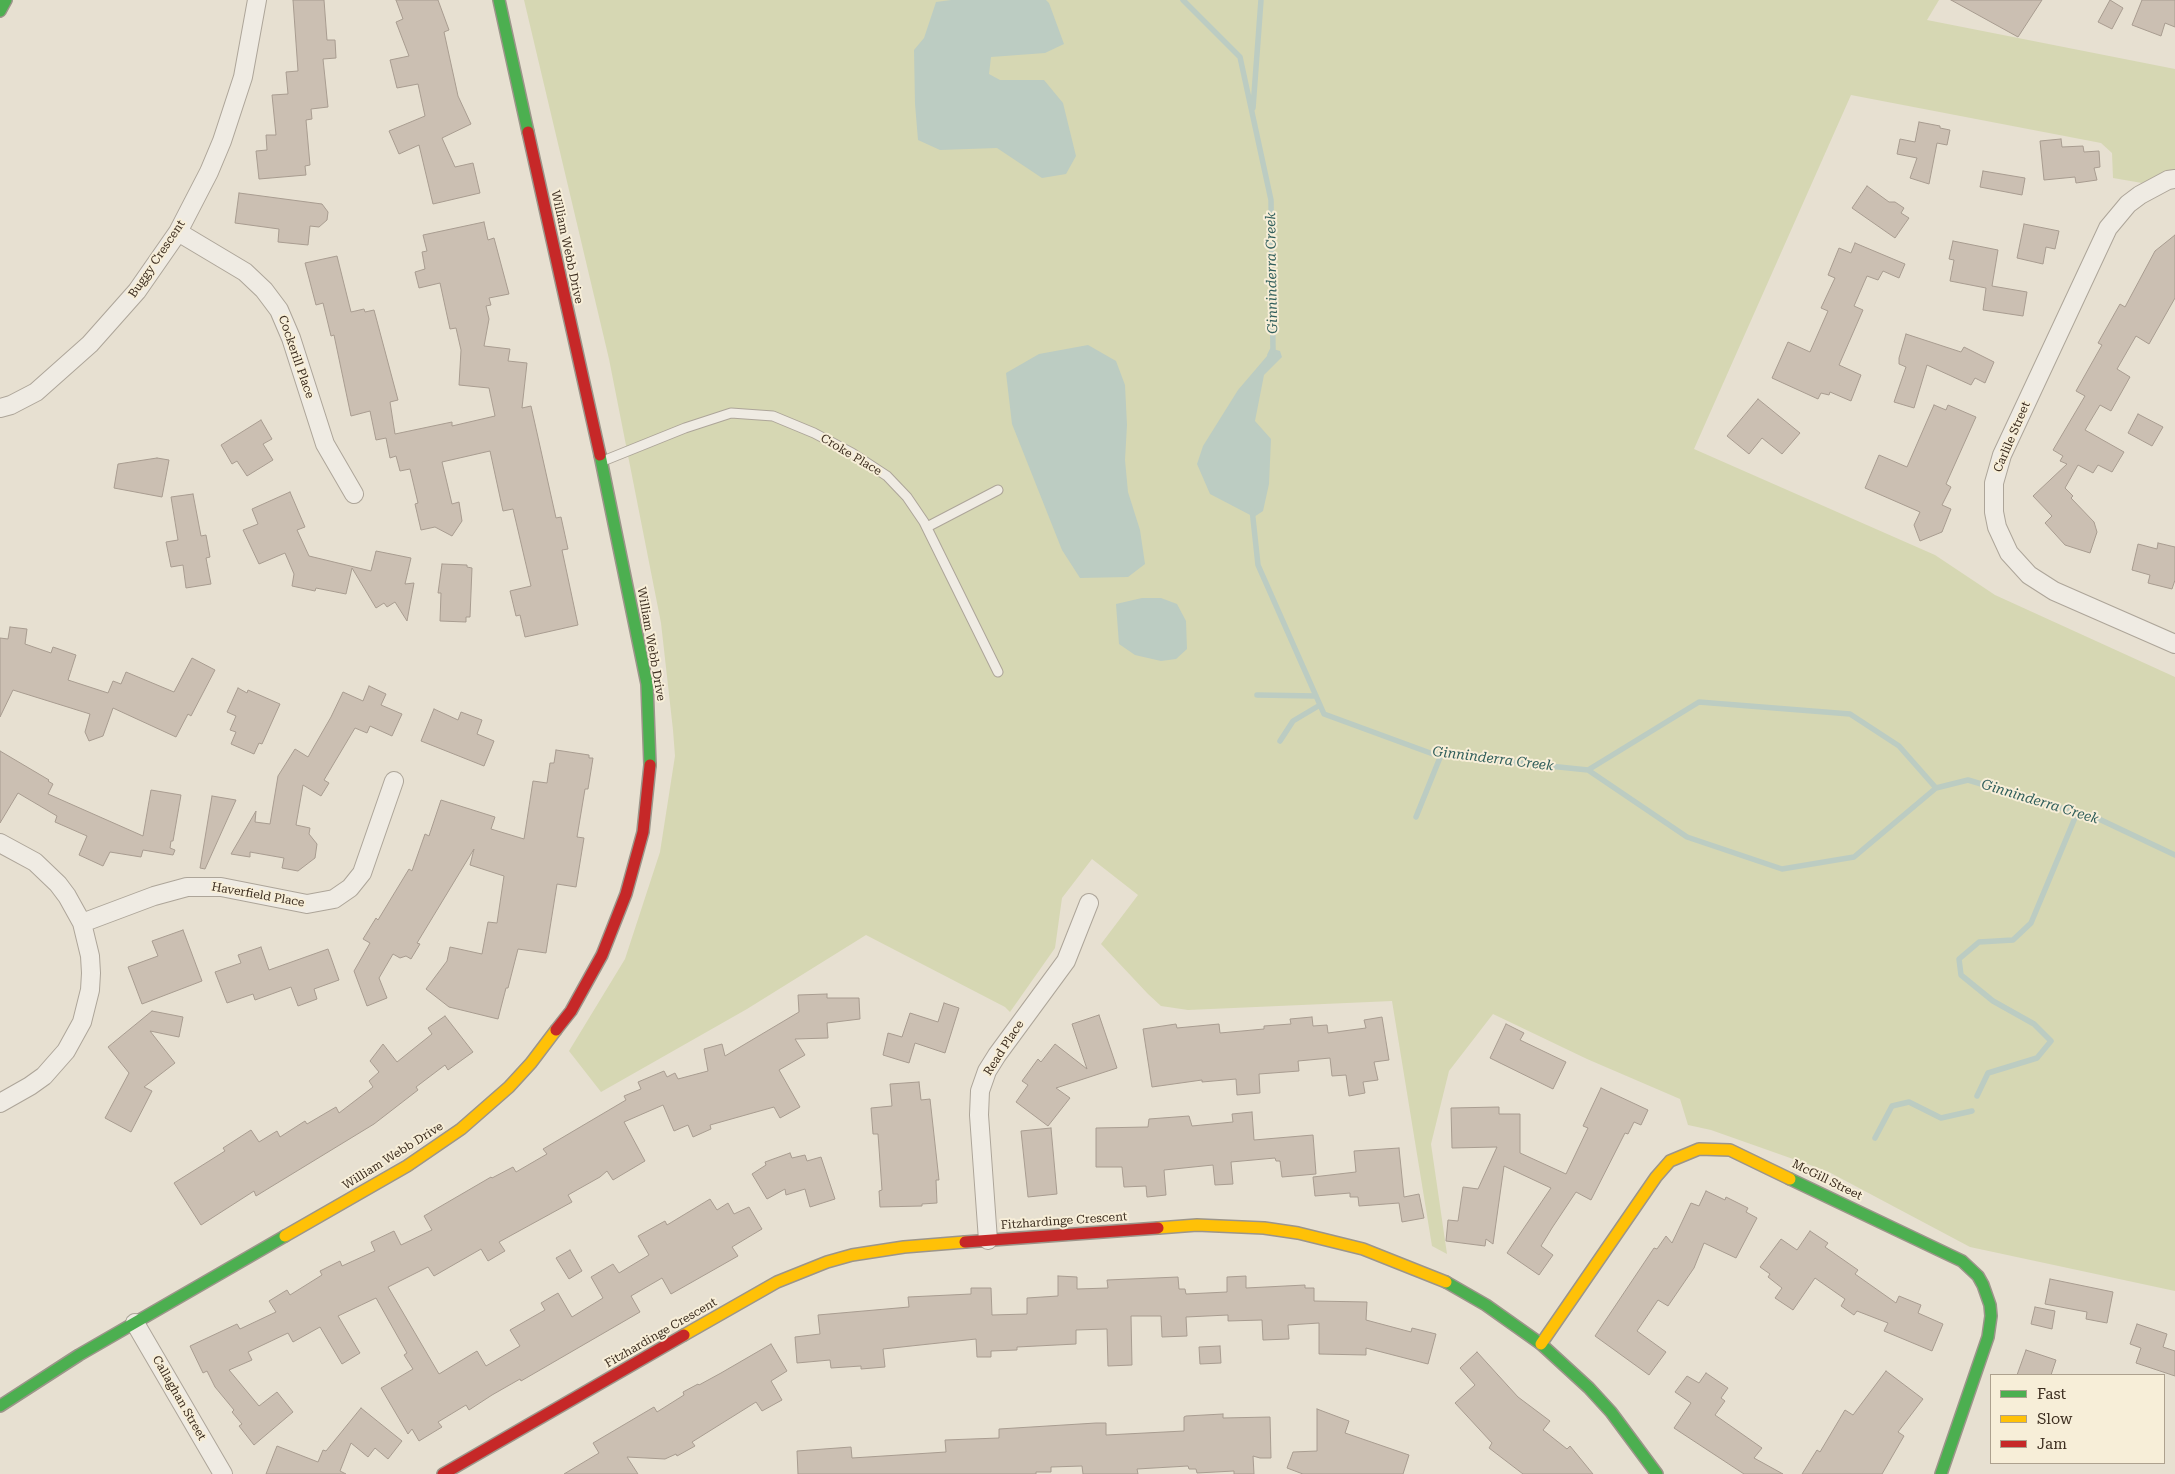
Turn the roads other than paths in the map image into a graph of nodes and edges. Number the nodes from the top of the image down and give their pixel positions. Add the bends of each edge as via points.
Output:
1 (6, 0) edge
2 (257, 0) edge
3 (498, 0) edge
4 (0, 11) edge
5 (2175, 179) edge
6 (178, 232) junction
7 (0, 408) edge
8 (601, 462) junction
9 (998, 490) dead end
10 (354, 494) dead end
11 (927, 527) junction
12 (2175, 644) edge
13 (998, 672) dead end
14 (394, 781) dead end
15 (0, 843) edge
16 (1089, 903) dead end
17 (82, 923) junction
18 (0, 1103) edge
19 (988, 1240) junction
20 (135, 1323) junction
21 (1541, 1344) junction
22 (0, 1406) edge
23 (223, 1474) edge
24 (443, 1474) edge
25 (1656, 1474) edge
26 (1941, 1474) edge

1 - 4 street
2 - 6 street, Buggy Crescent via 243,77 222,141
3 - 8 street, William Webb Drive
5 - 12 street, Carlile Street via 2140,195 2108,228 2002,455 1994,483 1997,527 2009,553 2029,575 2054,591
6 - 7 street, Buggy Crescent via 138,291 90,344 36,392 11,406
6 - 10 street, Cockerill Place via 245,272 279,310 324,444
8 - 11 lane, Croke Place via 730,413 773,416 852,453 887,476 907,497
8 - 20 street, William Webb Drive via 647,684 650,768 641,840 626,894 587,983 571,1011 531,1063 486,1109 434,1148
9 - 11 lane
11 - 13 lane, Croke Place
14 - 17 street, Haverfield Place via 362,873 350,888 334,899 307,904 221,887 187,887
15 - 17 street via 30,859 47,873 67,896
16 - 19 street, Read Place via 1066,962 997,1055 980,1091
17 - 18 street via 91,973 82,1022 66,1052 44,1076
19 - 21 street, Fitzhardinge Crescent via 1196,1225 1298,1233 1363,1249 1426,1273 1486,1305
19 - 24 street, Fitzhardinge Crescent via 852,1255 777,1282
20 - 22 street, William Webb Drive
20 - 23 street, Callaghan Street
21 - 25 street, Fitzhardinge Crescent via 1611,1412
21 - 26 street, McGill Street via 1670,1161 1699,1149 1730,1150 1962,1261 1978,1276 1990,1305 1988,1337

